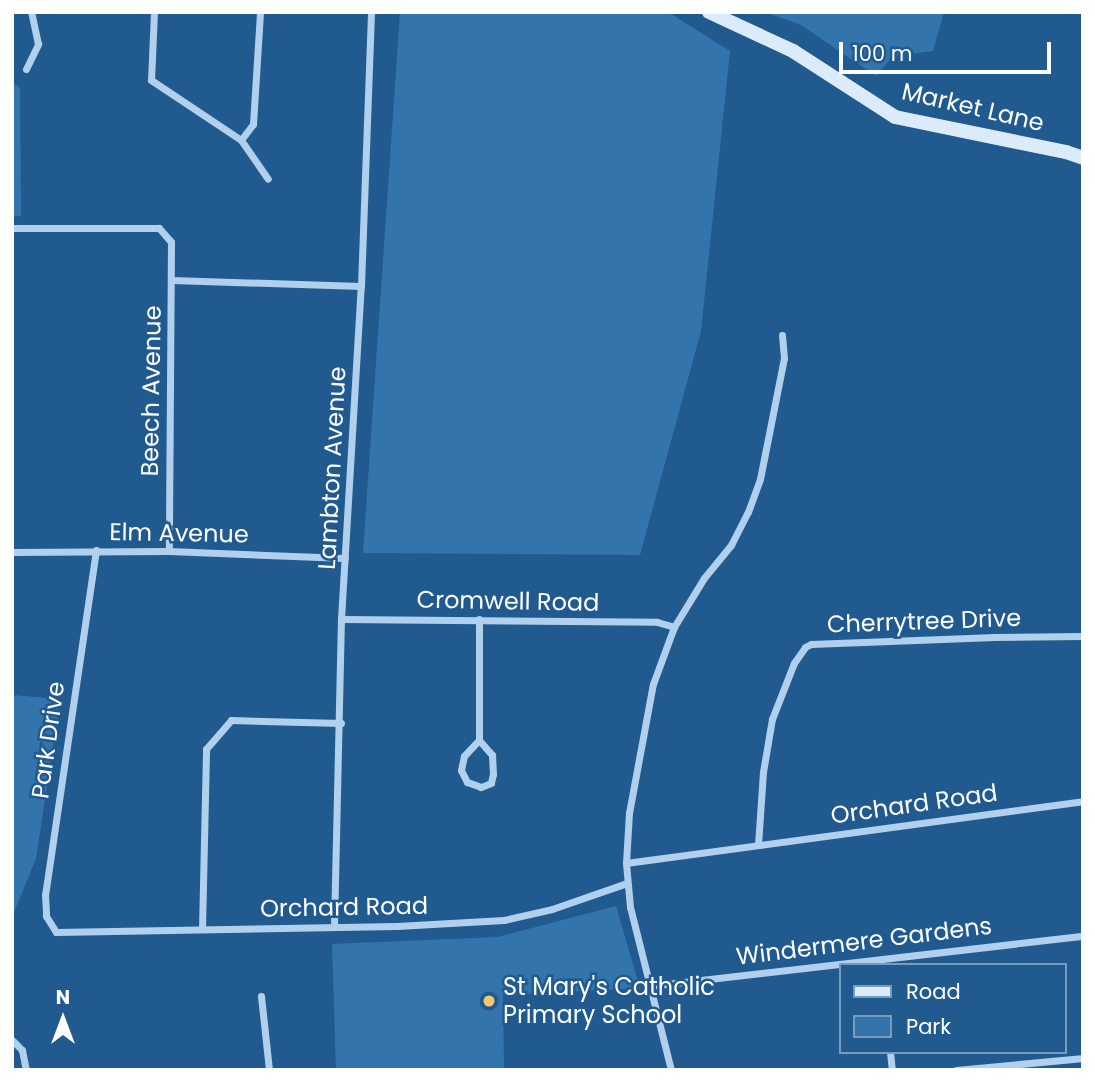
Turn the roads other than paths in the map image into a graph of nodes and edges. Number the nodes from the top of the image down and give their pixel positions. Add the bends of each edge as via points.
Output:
1 (31, 12) edge
2 (154, 12) edge
3 (260, 12) edge
4 (371, 12) edge
5 (709, 12) edge
6 (26, 69) dead end
7 (241, 140) junction
8 (1083, 158) edge
9 (268, 179) dead end
10 (12, 228) edge
11 (172, 280) junction
12 (362, 286) junction
13 (782, 335) dead end
14 (96, 550) junction
15 (169, 551) junction
16 (12, 552) edge
17 (345, 558) junction
18 (341, 619) junction
19 (480, 620) junction
20 (674, 627) junction
21 (1083, 636) edge
22 (341, 723) junction
23 (479, 740) junction
24 (1083, 801) edge
25 (758, 845) junction
26 (626, 863) junction
27 (627, 883) junction
28 (334, 926) junction
29 (202, 929) junction
30 (57, 932) joint
31 (1083, 936) edge
32 (879, 961) edge
33 (861, 963) edge
34 (839, 965) edge
35 (649, 986) junction
36 (261, 996) dead end
37 (12, 1040) edge
38 (1083, 1058) edge
39 (1014, 1067) edge
40 (26, 1070) edge
41 (269, 1070) edge
42 (671, 1070) edge
43 (956, 1070) edge

1 - 6 street via 38,44
2 - 7 street via 151,80
3 - 7 street via 253,124
4 - 12 street, Lambton Avenue
5 - 8 street, Market Lane via 793,51 895,117
7 - 9 street
10 - 11 street, Beech Avenue via 159,228 172,242
11 - 12 street
11 - 15 street, Beech Avenue
12 - 17 street, Lambton Avenue
13 - 20 street via 784,358 778,394 748,512
14 - 15 street, Elm Avenue
14 - 16 street, Elm Avenue
14 - 30 street, Park Drive via 45,894 46,916
15 - 17 street, Elm Avenue
17 - 18 street, Lambton Avenue
18 - 19 street, Cromwell Road
18 - 22 street, Lambton Avenue
19 - 20 street, Cromwell Road via 657,622
19 - 23 street
20 - 26 street via 653,684 629,813
21 - 25 street, Cherrytree Drive via 805,647 772,719 762,772
22 - 28 street, Lambton Avenue
22 - 29 street via 231,720 206,749
23 - 23 street via 492,755 494,775 491,783 481,787 467,782 461,770 464,756
24 - 25 street, Orchard Road
25 - 26 street, Orchard Road
26 - 27 street
27 - 28 street, Orchard Road via 504,920
27 - 35 street
28 - 29 street, Orchard Road
29 - 30 street, Orchard Road
31 - 32 street, Windermere Gardens
32 - 33 street, Windermere Gardens
34 - 35 street, Windermere Gardens
35 - 42 street
36 - 41 street
37 - 40 street via 22,1050
38 - 39 street
39 - 43 street

